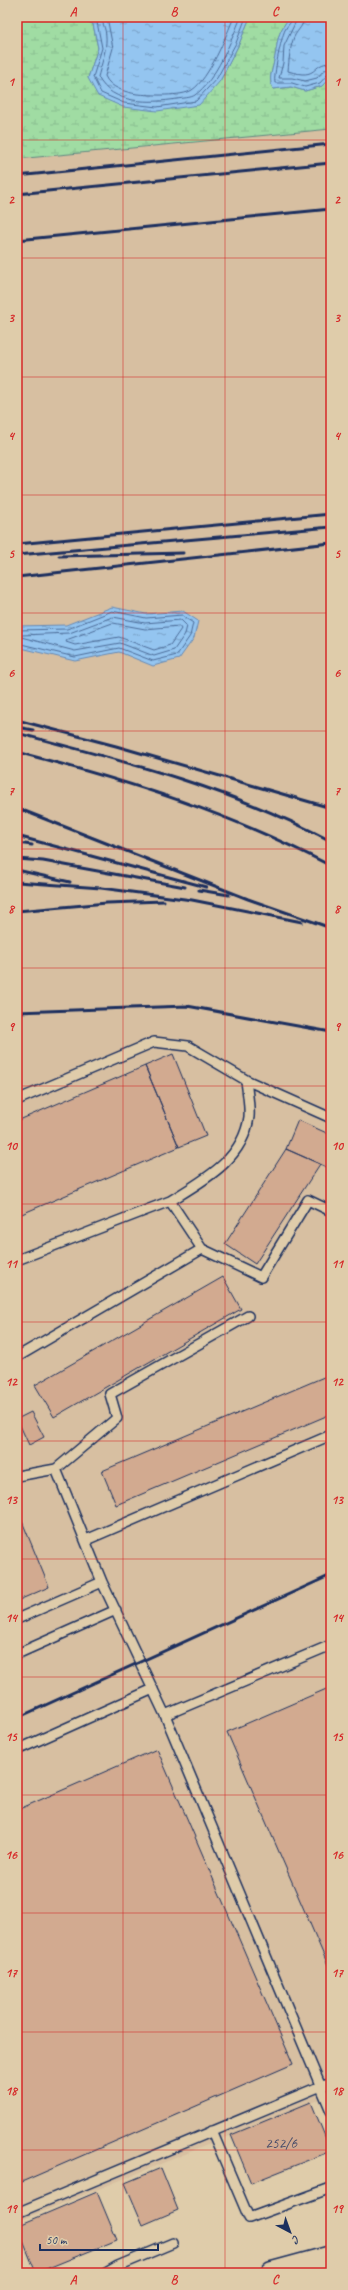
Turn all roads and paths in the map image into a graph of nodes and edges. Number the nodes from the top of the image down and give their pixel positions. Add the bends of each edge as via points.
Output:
1 (246, 1080) junction
2 (17, 1100) edge
3 (331, 1118) edge
4 (170, 1201) junction
5 (331, 1211) edge
6 (202, 1249) junction
7 (17, 1260) edge
8 (248, 1316) dead end
9 (17, 1357) edge
10 (331, 1435) edge
11 (56, 1468) junction
12 (17, 1476) edge
13 (86, 1540) junction
14 (102, 1582) junction
15 (116, 1610) junction
16 (17, 1619) edge
17 (331, 1645) edge
18 (17, 1654) edge
19 (153, 1689) junction
20 (165, 1716) junction
21 (17, 1750) edge
22 (331, 2084) edge
23 (321, 2086) junction
24 (331, 2111) edge
25 (212, 2131) junction
26 (331, 2188) edge
27 (17, 2213) edge
28 (173, 2243) dead end
29 (331, 2257) edge
30 (296, 2269) edge
31 (106, 2273) edge
32 (272, 2273) edge

1 - 2 lane via 188,1046 154,1042
1 - 3 lane
1 - 4 lane via 249,1116 238,1148 214,1174
4 - 6 lane
4 - 7 lane
5 - 6 lane via 308,1200 261,1277
6 - 9 lane
8 - 11 lane via 110,1394 117,1418
10 - 13 lane
11 - 12 lane
11 - 13 lane
13 - 14 lane
14 - 15 lane
14 - 16 lane
15 - 18 lane
15 - 19 lane
17 - 20 lane
19 - 20 lane
19 - 21 lane
20 - 23 lane
22 - 23 lane
23 - 24 lane
23 - 25 lane
25 - 26 lane via 249,2218
25 - 27 lane
28 - 31 lane
29 - 30 main road
30 - 32 main road

